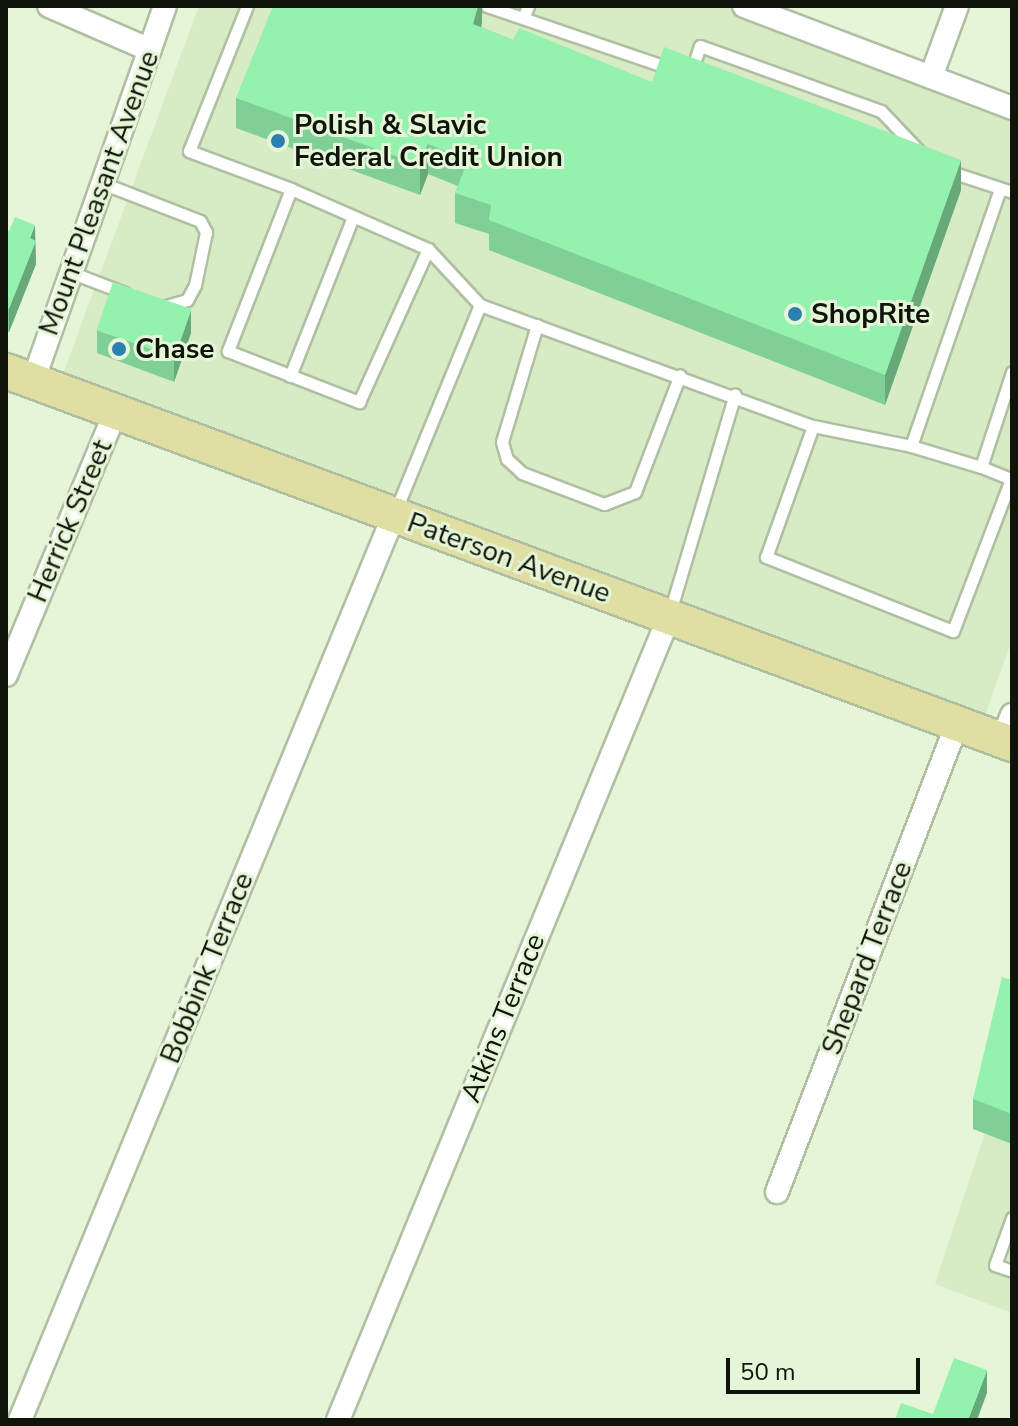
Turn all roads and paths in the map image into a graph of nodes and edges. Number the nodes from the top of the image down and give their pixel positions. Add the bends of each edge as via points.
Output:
1 (49, 6) edge
2 (165, 6) edge
3 (247, 6) edge
4 (487, 6) edge
5 (528, 6) edge
6 (744, 6) edge
7 (957, 6) edge
8 (523, 18) junction
9 (150, 50) junction
10 (931, 77) junction
11 (1012, 108) edge
12 (102, 183) junction
13 (291, 189) junction
14 (1006, 190) edge
15 (353, 217) junction
16 (428, 249) junction
17 (70, 272) junction
18 (129, 295) edge
19 (156, 305) edge
20 (480, 305) junction
21 (537, 325) junction
22 (1012, 372) edge
23 (680, 375) junction
24 (19, 376) edge
25 (290, 376) junction
26 (735, 394) junction
27 (116, 411) junction
28 (813, 426) junction
29 (911, 446) junction
30 (981, 467) junction
31 (394, 515) junction
32 (669, 617) junction
33 (6, 675) edge
34 (957, 724) junction
35 (1009, 733) edge
36 (777, 1192) dead end
37 (1012, 1218) edge
38 (1012, 1271) edge
39 (20, 1420) edge
40 (338, 1420) edge

1 - 9 street
2 - 9 street, Mount Pleasant Avenue
3 - 13 lane via 189,151
4 - 8 lane
5 - 8 lane
6 - 10 street
7 - 10 street
8 - 14 lane via 690,75 700,46 881,111 933,166
9 - 12 street, Mount Pleasant Avenue
10 - 11 street
12 - 17 street, Mount Pleasant Avenue
12 - 19 lane via 200,221 206,232 203,264 187,300
13 - 15 lane
13 - 25 lane via 228,351
14 - 29 lane
15 - 16 lane
15 - 25 lane
16 - 20 lane
16 - 25 lane via 359,402
17 - 18 lane
17 - 24 street, Mount Pleasant Avenue
20 - 21 lane
20 - 31 lane
21 - 23 lane
21 - 23 lane via 502,442 507,459 522,473 604,504 635,492
22 - 30 lane
23 - 26 lane
24 - 27 main road, Paterson Avenue
26 - 28 lane
26 - 32 lane
27 - 31 main road, Paterson Avenue
27 - 33 street, Herrick Street
28 - 29 lane
28 - 30 lane via 766,557 953,631 1011,479
29 - 30 lane
31 - 32 main road, Paterson Avenue
31 - 39 street, Bobbink Terrace
32 - 34 main road, Paterson Avenue
32 - 40 street, Atkins Terrace
34 - 35 main road, Paterson Avenue
34 - 36 street, Shepard Terrace
37 - 38 lane via 995,1265

